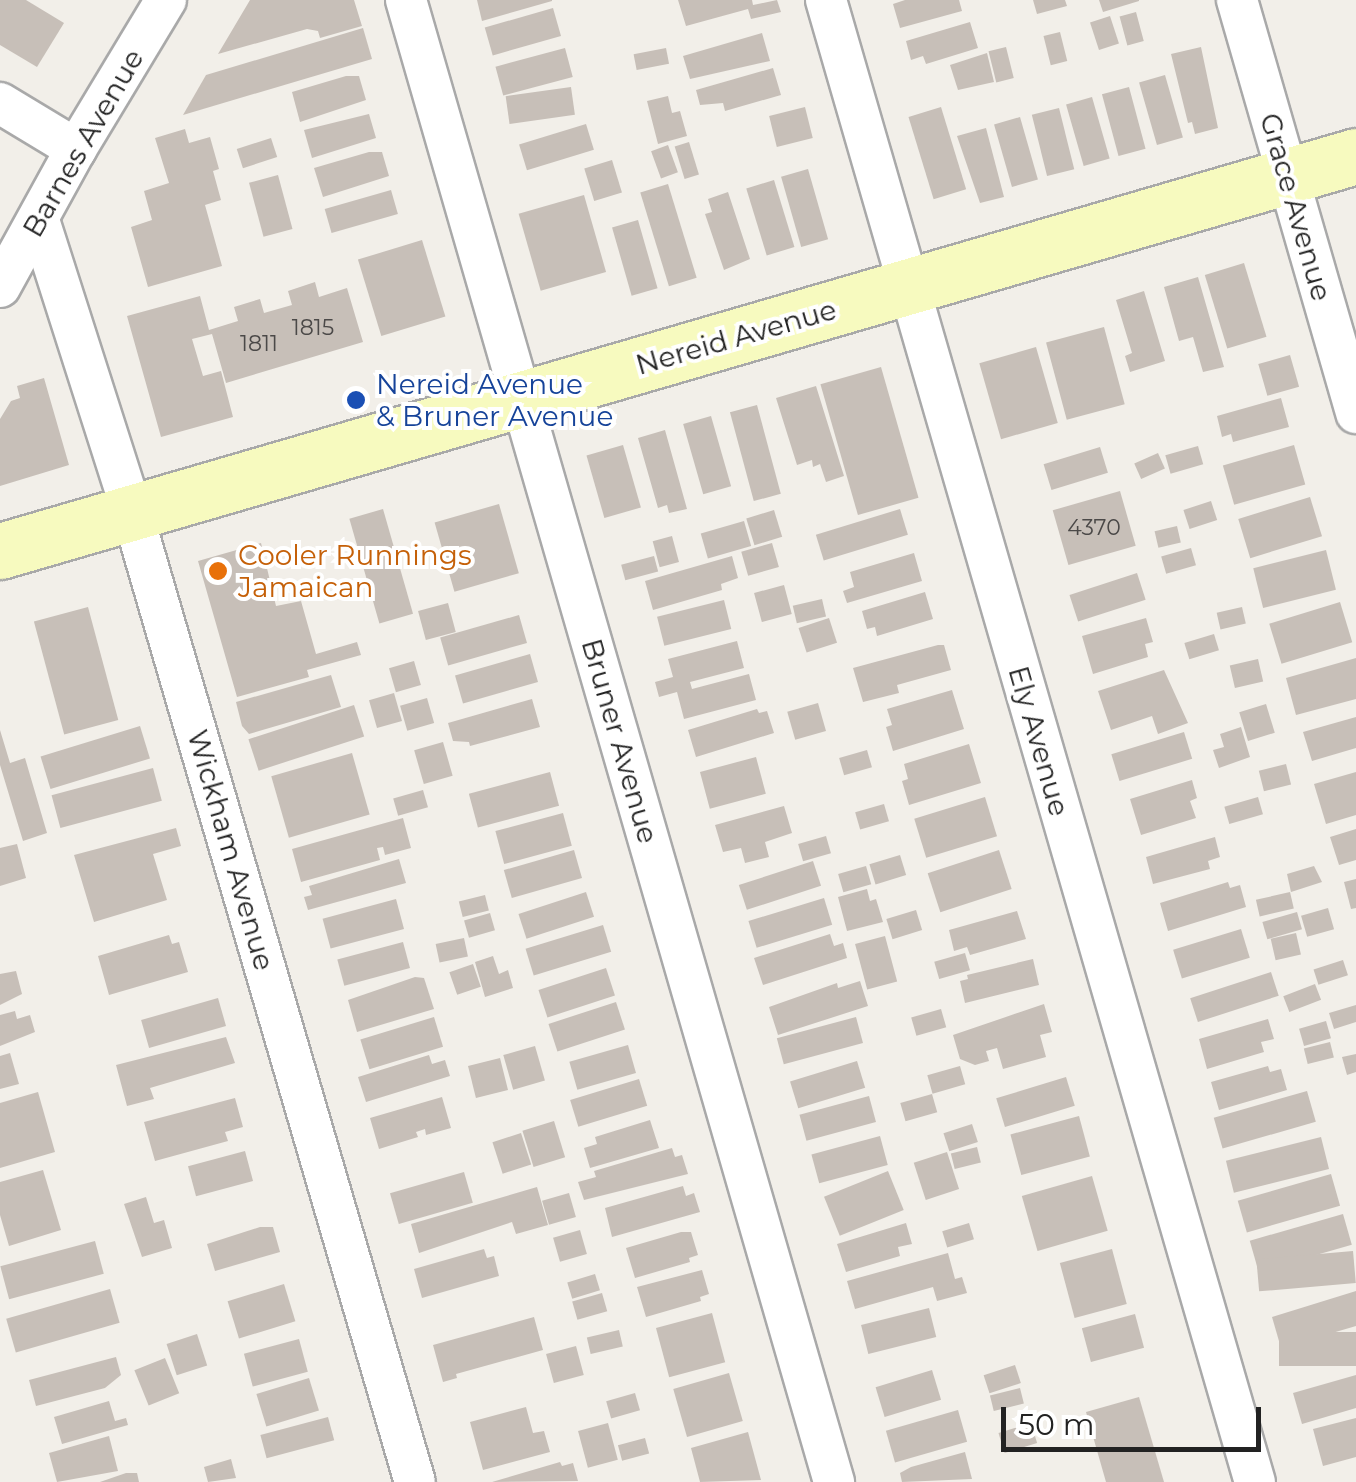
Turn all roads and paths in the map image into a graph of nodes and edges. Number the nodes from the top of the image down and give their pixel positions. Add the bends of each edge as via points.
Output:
1 (166, 0) edge
2 (406, 0) edge
3 (826, 0) edge
4 (1237, 0) edge
5 (0, 104) edge
6 (76, 149) junction
7 (1356, 156) edge
8 (1287, 176) junction
9 (39, 220) junction
10 (0, 287) edge
11 (906, 287) junction
12 (522, 400) junction
13 (1356, 413) edge
14 (132, 512) junction
15 (0, 551) edge
16 (415, 1482) edge
17 (834, 1482) edge
18 (1255, 1482) edge

1 - 6 street, Barnes Avenue
2 - 12 street, Bruner Avenue
3 - 11 street, Ely Avenue
4 - 8 street, Grace Avenue
5 - 6 street
6 - 9 street, Barnes Avenue
7 - 8 street, Nereid Avenue
8 - 11 street, Nereid Avenue
8 - 13 street, Grace Avenue
9 - 10 street, Barnes Avenue
9 - 14 street, Wickham Avenue
11 - 12 street, Nereid Avenue
11 - 18 street, Ely Avenue
12 - 14 street, Nereid Avenue
12 - 17 street, Bruner Avenue
14 - 15 street, Nereid Avenue
14 - 16 street, Wickham Avenue

